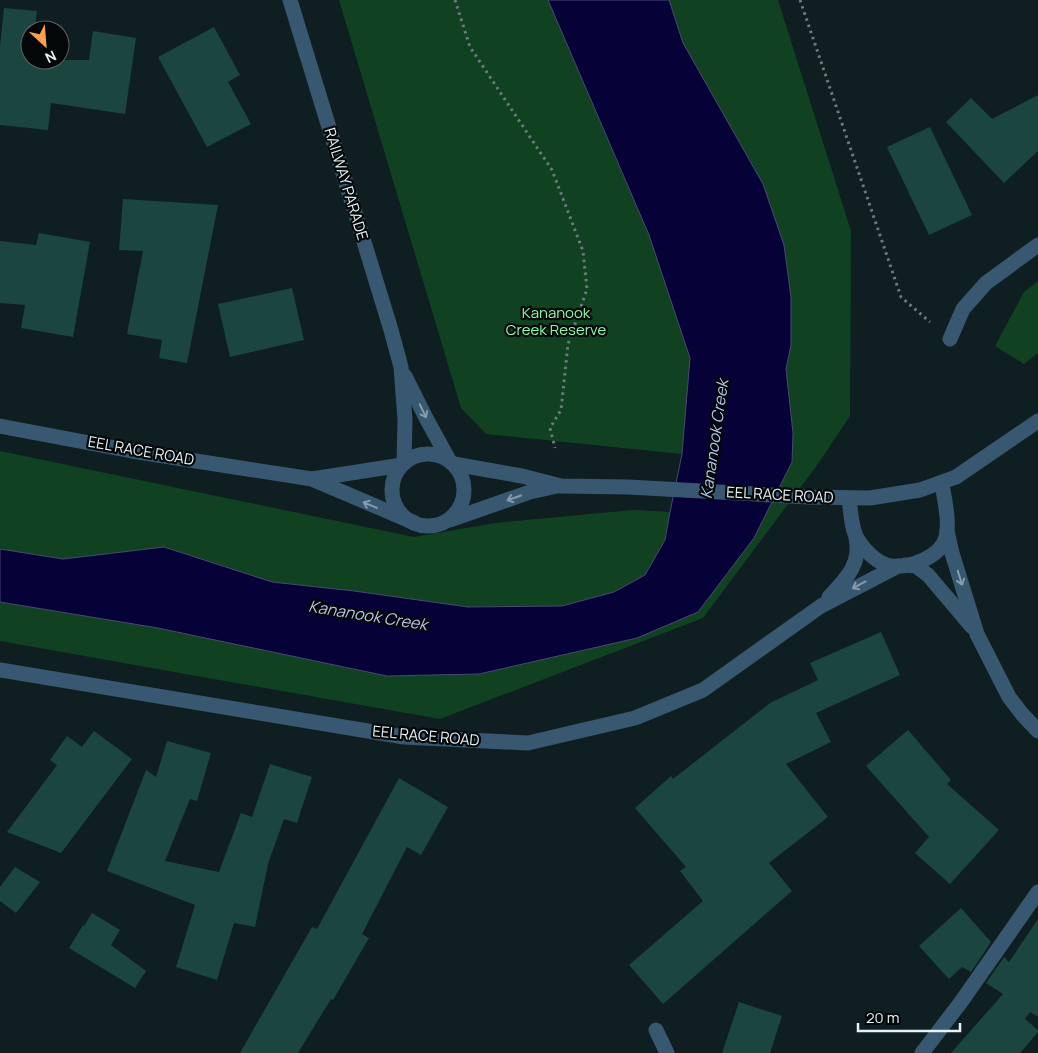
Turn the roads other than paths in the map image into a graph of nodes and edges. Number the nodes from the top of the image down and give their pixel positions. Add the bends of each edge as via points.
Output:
1 (290, 0) edge
2 (1038, 245) edge
3 (950, 339) road end
4 (401, 368) junction
5 (1038, 421) edge
6 (0, 426) edge
7 (452, 462) junction
8 (403, 464) junction
9 (312, 479) junction
10 (942, 483) junction
11 (561, 486) junction
12 (849, 499) junction
13 (415, 523) junction
14 (443, 523) junction
15 (947, 531) junction
16 (855, 533) junction
17 (901, 565) junction
18 (821, 606) junction
19 (978, 634) junction
20 (0, 670) edge
21 (1038, 731) edge
22 (1038, 892) edge
23 (656, 1030) dead end
24 (667, 1053) edge
25 (922, 1053) edge

1 - 4 street, RAILWAY PARADE
2 - 3 street via 986,283 964,309
4 -> 7 street, RAILWAY PARADE
4 - 8 street, RAILWAY PARADE via 405,420
5 - 10 street, EEL RACE ROAD
6 - 9 street, EEL RACE ROAD via 132,451
7 - 8 street via 426,453
7 - 11 street, EEL RACE ROAD
7 - 14 street via 462,477 463,500 455,514
8 - 9 street, EEL RACE ROAD
8 - 13 street via 394,478 392,494 402,515
13 -> 9 street, EEL RACE ROAD
10 - 12 street, EEL RACE ROAD via 904,493
10 - 15 street
11 - 12 street, EEL RACE ROAD
11 -> 14 street, EEL RACE ROAD via 530,492
12 - 16 street, EEL RACE ROAD
13 - 14 street via 425,526
15 - 17 street via 944,541 929,556
15 -> 19 street
16 - 17 street, EEL RACE ROAD via 868,553 885,563
16 - 18 street, EEL RACE ROAD via 858,547 855,563 847,578
17 -> 18 street, EEL RACE ROAD
17 - 19 street via 916,566 928,575
18 - 20 street, EEL RACE ROAD via 703,690 635,718 528,743 404,737
19 - 21 street via 1009,697
22 - 25 street
23 - 24 street

